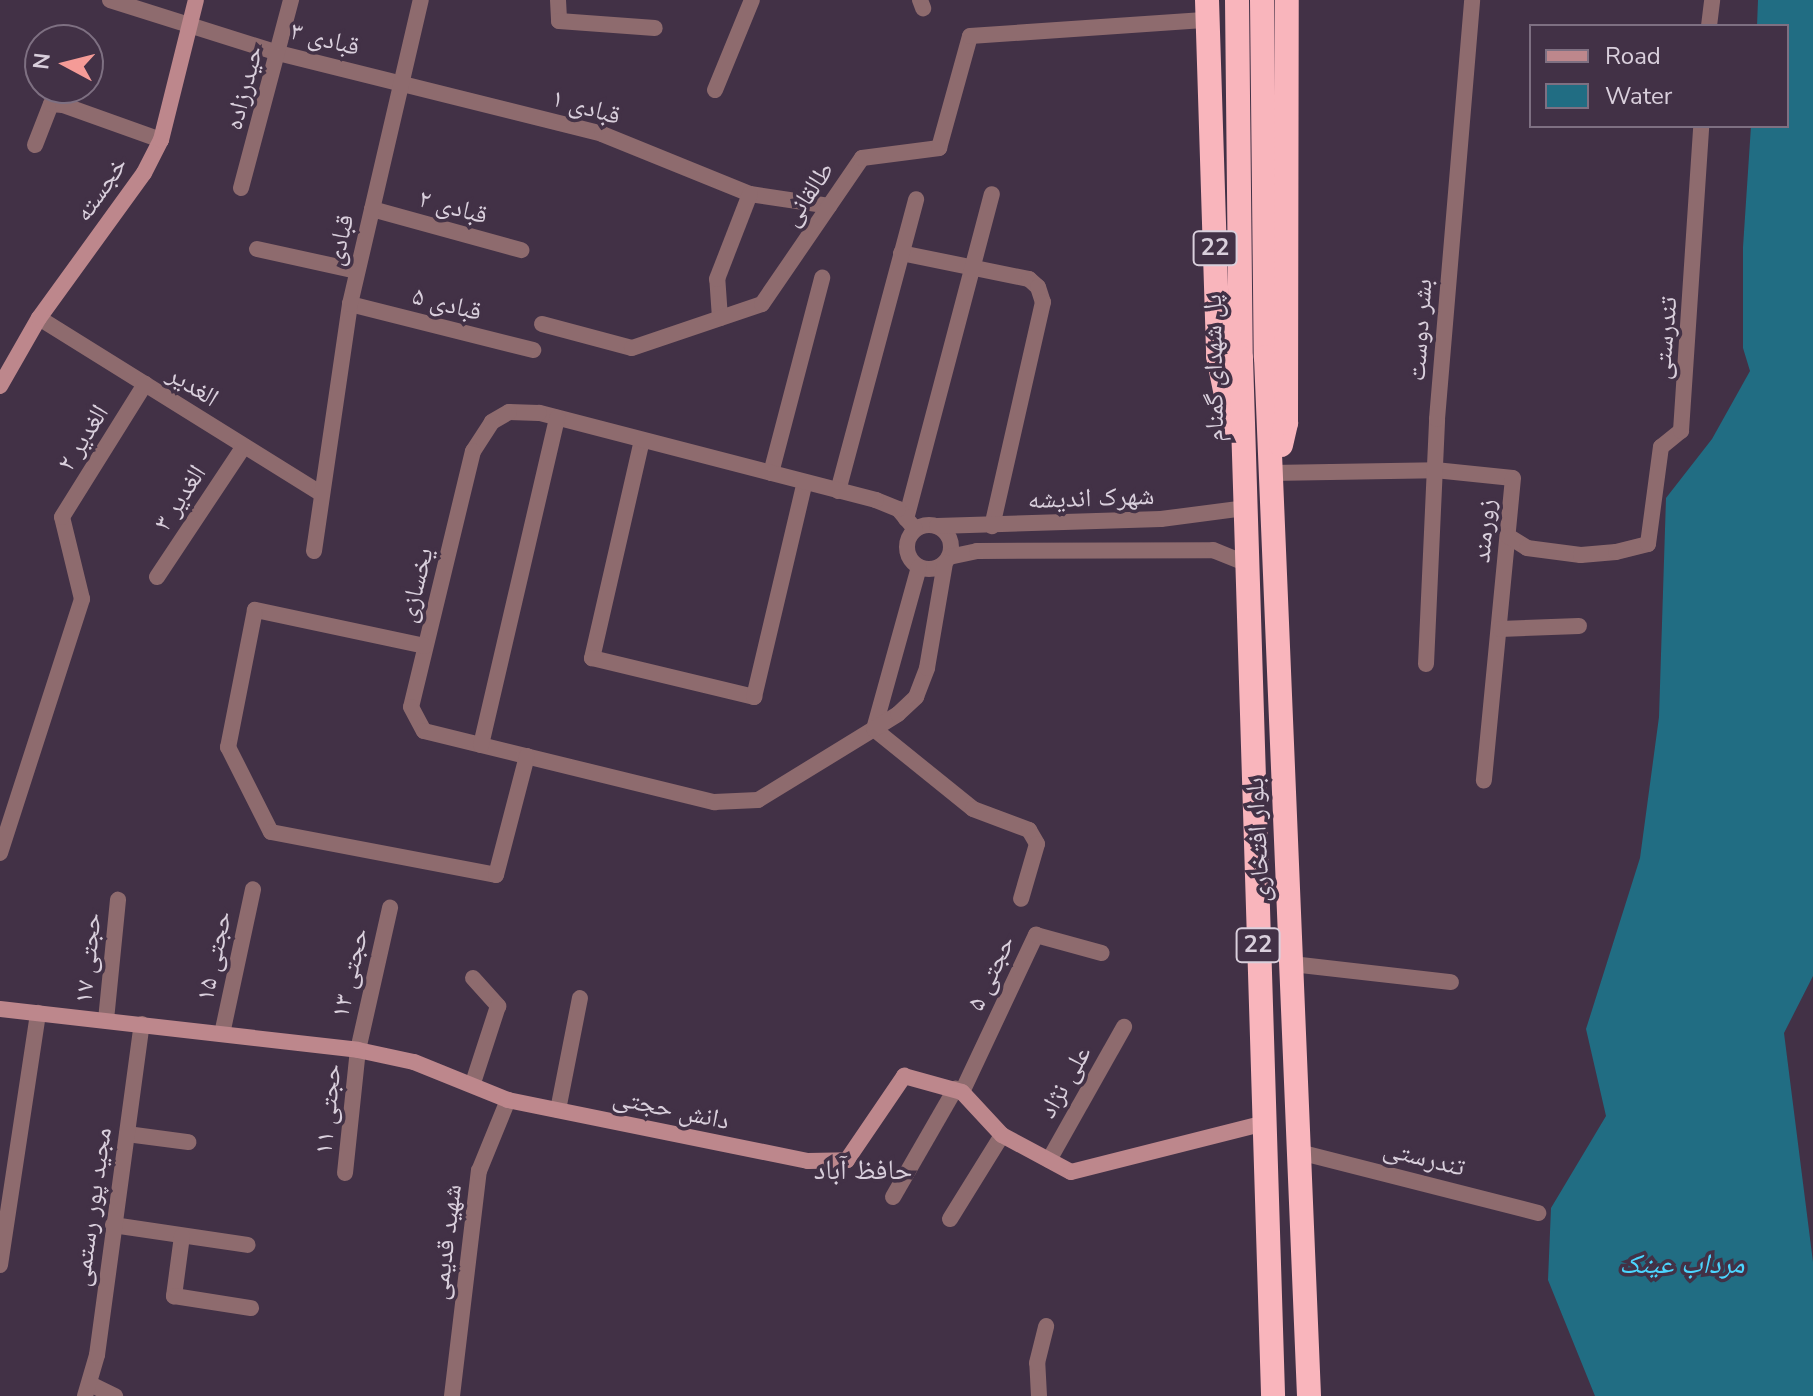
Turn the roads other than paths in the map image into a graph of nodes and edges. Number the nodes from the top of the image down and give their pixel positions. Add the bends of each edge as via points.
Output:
1 (110, 0) edge
2 (196, 0) edge
3 (291, 0) edge
4 (421, 0) edge
5 (558, 0) edge
6 (752, 0) edge
7 (1237, 0) edge
8 (1262, 0) edge
9 (1287, 0) edge
10 (1472, 0) edge
11 (1712, 0) edge
12 (1207, 10) edge
13 (1709, 24) edge
14 (190, 26) junction
15 (655, 28) dead end
16 (278, 53) junction
17 (403, 83) junction
18 (715, 90) dead end
19 (1701, 128) edge
20 (161, 140) junction
21 (35, 145) dead end
22 (241, 188) dead end
23 (750, 194) junction
24 (992, 194) dead end
25 (916, 199) dead end
26 (829, 206) junction
27 (372, 209) junction
28 (257, 249) dead end
29 (521, 250) dead end
30 (901, 253) junction
31 (973, 267) junction
32 (357, 271) junction
33 (822, 278) dead end
34 (350, 304) junction
35 (39, 318) junction
36 (720, 318) junction
37 (542, 324) dead end
38 (533, 350) dead end
39 (145, 384) junction
40 (0, 386) edge
41 (557, 418) junction
42 (642, 440) junction
43 (244, 446) junction
44 (1435, 470) junction
45 (771, 473) junction
46 (1271, 473) junction
47 (805, 482) junction
48 (838, 491) junction
49 (322, 494) junction
50 (1245, 501) junction
51 (911, 524) junction
52 (1067, 524) junction
53 (937, 526) junction
54 (992, 526) junction
55 (1508, 536) junction
56 (314, 551) dead end
57 (1067, 551) junction
58 (947, 560) junction
59 (1247, 564) junction
60 (919, 567) junction
61 (157, 577) dead end
62 (1579, 626) dead end
63 (1500, 629) junction
64 (425, 646) junction
65 (1426, 664) dead end
66 (874, 729) junction
67 (481, 745) junction
68 (527, 756) junction
69 (1484, 781) dead end
70 (0, 853) edge
71 (253, 889) dead end
72 (1021, 899) dead end
73 (118, 900) dead end
74 (390, 908) dead end
75 (1102, 953) dead end
76 (1292, 964) junction
77 (473, 978) dead end
78 (1451, 982) dead end
79 (580, 998) dead end
80 (0, 1009) edge
81 (38, 1013) junction
82 (106, 1020) junction
83 (142, 1024) junction
84 (1124, 1027) dead end
85 (222, 1034) junction
86 (358, 1050) junction
87 (473, 1083) junction
88 (958, 1090) junction
89 (508, 1100) junction
90 (558, 1110) junction
91 (1265, 1123) junction
92 (127, 1134) junction
93 (1002, 1135) junction
94 (188, 1142) dead end
95 (1299, 1152) junction
96 (1049, 1160) junction
97 (345, 1173) dead end
98 (6, 1182) edge
99 (893, 1197) dead end
100 (1538, 1213) dead end
101 (950, 1219) dead end
102 (113, 1225) junction
103 (182, 1236) junction
104 (248, 1245) dead end
105 (0, 1264) edge
106 (251, 1308) dead end
107 (1046, 1326) dead end
108 (87, 1390) edge
109 (115, 1396) edge
110 (452, 1396) edge
111 (1039, 1396) edge
112 (1273, 1396) edge
113 (1309, 1396) edge

1 - 14 street, قبادی ۳
2 - 14 street, خجسته
3 - 16 street, حیدرزاده
4 - 17 street, قبادی
5 - 15 street via 559,21
6 - 18 street
7 - 50 highway, پل شهدای گمنام
8 - 46 highway, پل شهدای گمنام
9 - 46 highway, 22 via 1286,423
10 - 44 street, بشر دوست
11 - 13 street
12 - 26 street, طالقانی via 970,36 939,148 862,158
12 - 50 highway, 22 via 1218,356
14 - 16 street, قبادی ۳
14 - 20 street, خجسته
16 - 17 street, قبادی ۳
16 - 22 street, حیدرزاده
17 - 23 street, قبادی ۱ via 602,134
17 - 27 street, قبادی
19 - 55 street, تندرستی via 1681,431 1661,447 1648,544 1581,555 1527,548
20 - 21 street via 51,104
20 - 35 street, خجسته via 144,173
23 - 26 street, قبادی ۱
23 - 36 street via 717,279
24 - 31 street
25 - 30 street
26 - 36 street, طالقانی via 762,304
27 - 29 street, قبادی ۲
27 - 32 street, قبادی
28 - 32 street
30 - 31 street
30 - 48 street
31 - 51 street
31 - 54 street via 1029,279 1043,302
32 - 34 street, قبادی
33 - 45 street
34 - 38 street, قبادی ۵
34 - 49 street, قبادی
35 - 39 street, الغدیر
35 - 40 street, خجسته
36 - 37 street, طالقانی via 632,348
39 - 43 street, الغدیر
39 - 70 street, الغدیر ۲ via 62,517 82,599
41 - 42 street, یخسازی
41 - 64 street, یخسازی via 509,412 492,422 473,451
41 - 67 street
42 - 45 street, یخسازی
42 - 47 street via 592,658 754,697
43 - 49 street, الغدیر
43 - 61 street, الغدیر ۳
44 - 46 street, زورمند
44 - 55 street, زورمند via 1513,478
44 - 65 street, بشر دوست
45 - 47 street, یخسازی
46 - 76 highway, بلوار افتخاری / 22
47 - 48 street, یخسازی
48 - 51 street, یخسازی via 898,509
49 - 56 street, قبادی
50 - 52 street, شهرک اندیشه via 1161,519
50 - 59 highway, بلوار افتخاری / 22
51 - 53 street
51 - 60 street via 907,550
52 - 54 street, شهرک اندیشه
52 - 57 street
53 - 54 street, شهرک اندیشه
53 - 58 street via 949,536
55 - 63 street, زورمند
57 - 58 street, شهرک اندیشه via 977,551
57 - 59 street, شهرک اندیشه via 1213,550
58 - 60 street via 932,569
58 - 66 street, یخسازی via 927,668 916,697
59 - 91 highway, بلوار افتخاری / 22
60 - 66 street
62 - 63 street
63 - 69 street, زورمند
64 - 67 street, یخسازی via 411,707 424,731
64 - 68 street via 255,610 228,747 271,832 496,875
66 - 68 street, یخسازی via 758,800 714,802
66 - 72 street via 973,809 1029,830 1037,844
67 - 68 street, یخسازی
71 - 85 street, حجتی ۱۵
73 - 82 street, حجتی ۱۷
74 - 86 street, حجتی ۱۳
75 - 88 street, حجتی ۵ via 1036,935
76 - 78 street
76 - 95 highway, بلوار افتخاری / 22
77 - 87 street via 498,1006
79 - 90 street
80 - 81 street, دانش حجتی
81 - 82 street, دانش حجتی
81 - 98 street
82 - 83 street, دانش حجتی
83 - 85 street, دانش حجتی
83 - 92 street, مجید پور رستمی
84 - 96 street, علی نژاد
85 - 86 street, دانش حجتی
86 - 87 street, دانش حجتی
86 - 97 street, حجتی ۱۱
87 - 89 street, دانش حجتی
88 - 90 street, دانش حجتی via 904,1076 847,1160 808,1161
88 - 93 street
88 - 99 street
89 - 90 street, دانش حجتی
89 - 110 street, شهید قدیمی via 479,1171
91 - 96 street via 1071,1172
91 - 112 highway, بلوار افتخاری / 22
92 - 94 street
92 - 102 street, مجید پور رستمی
93 - 96 street
93 - 101 street
95 - 100 street, تندرستی
95 - 113 highway, بلوار افتخاری / 22
98 - 105 street
102 - 103 street
102 - 108 street, مجید پور رستمی
103 - 104 street
103 - 106 street via 174,1296
107 - 111 street via 1037,1363
108 - 109 street

